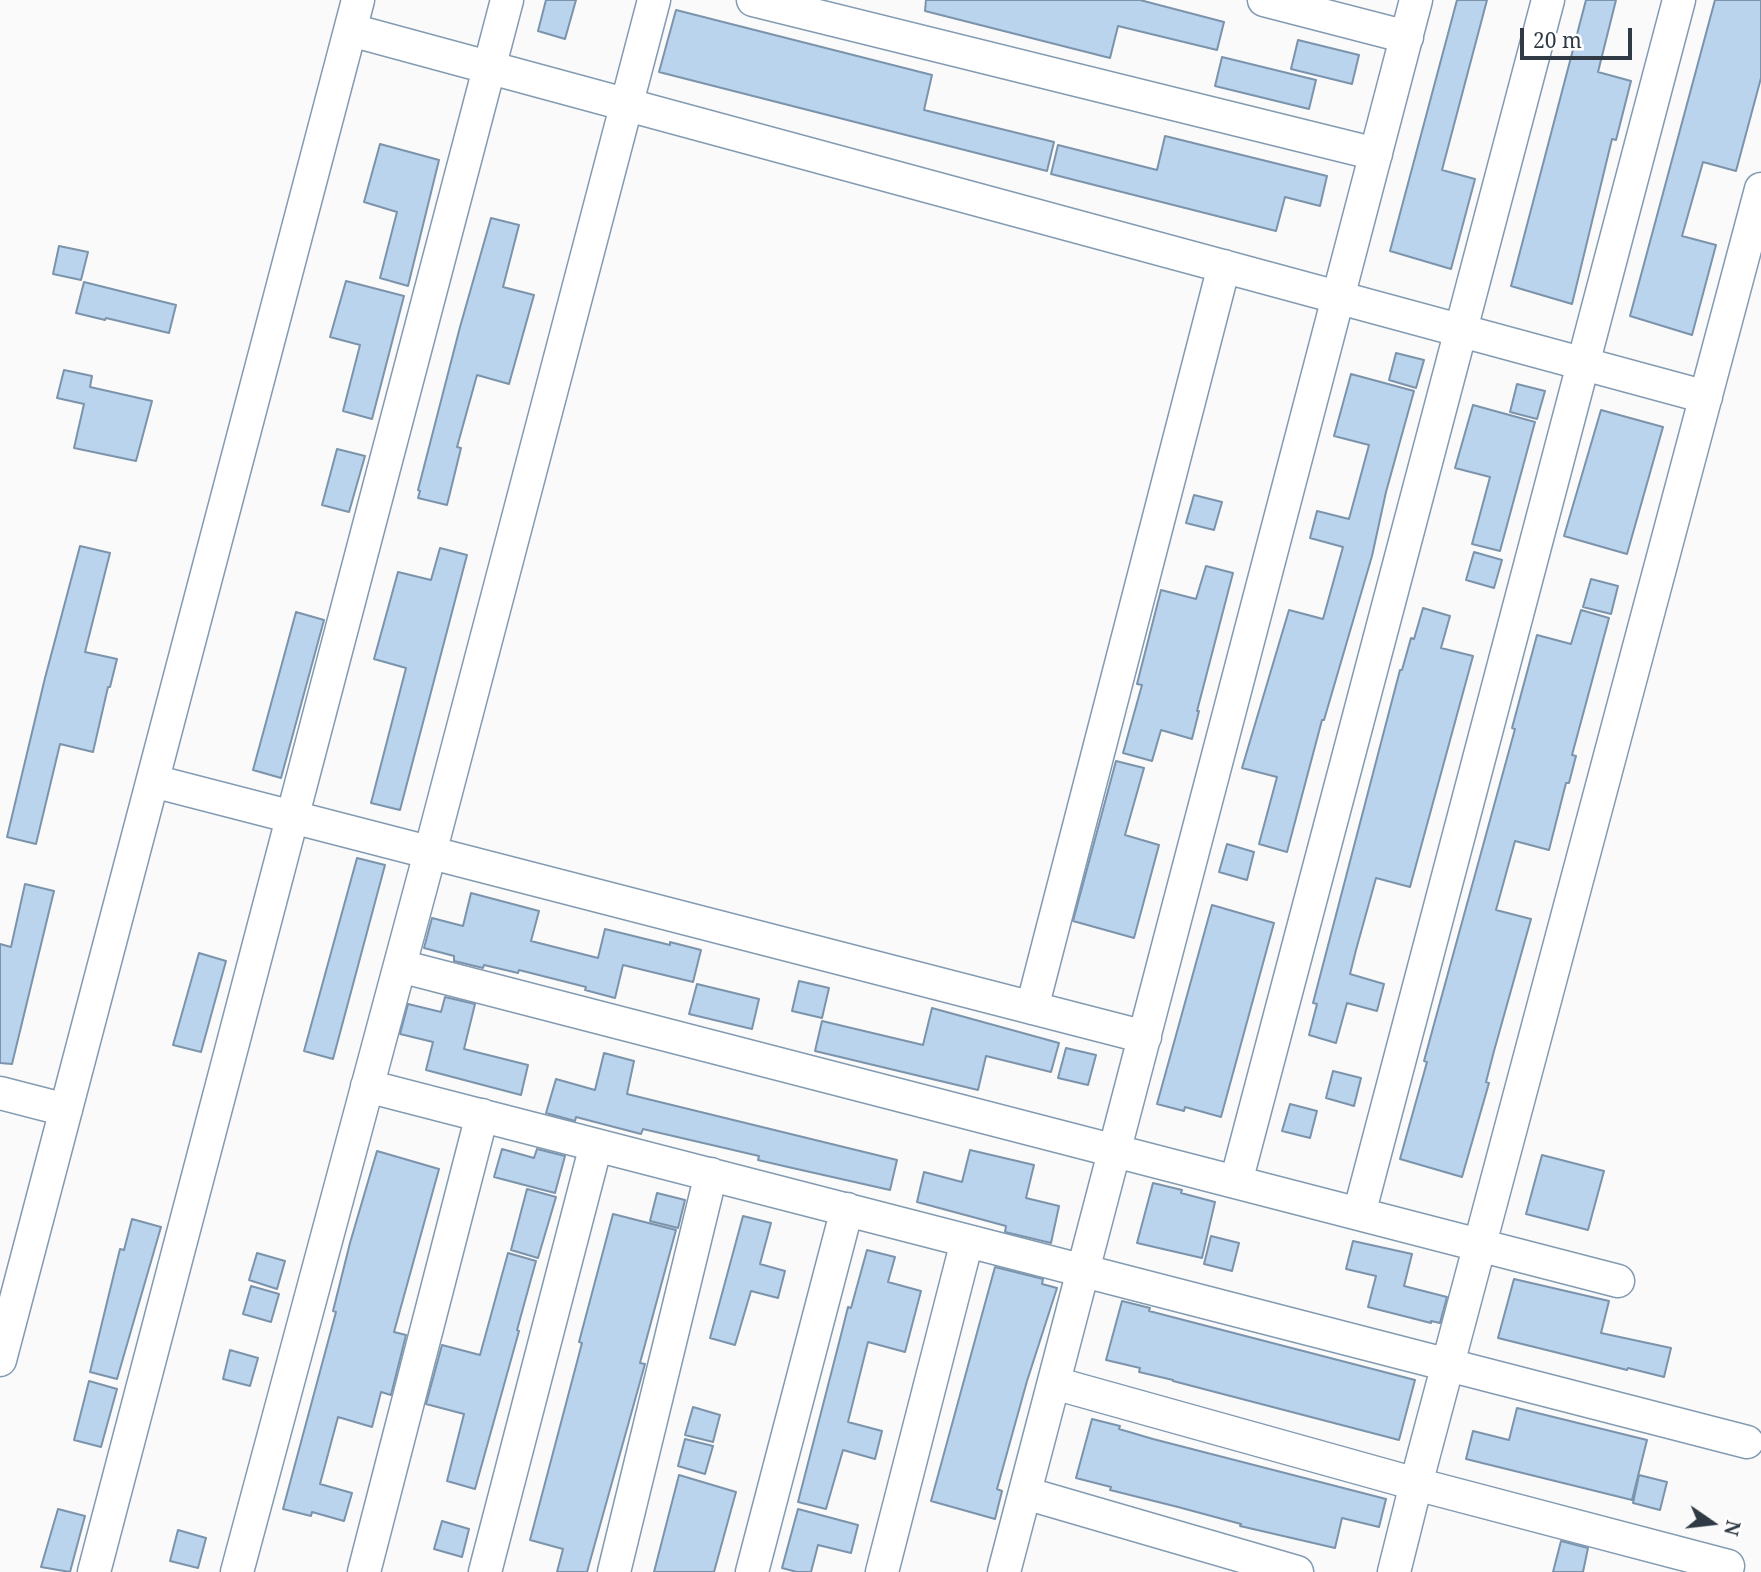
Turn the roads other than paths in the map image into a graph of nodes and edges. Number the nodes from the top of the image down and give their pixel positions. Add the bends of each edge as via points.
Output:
1 (507, 0) edge
2 (654, 0) edge
3 (753, 0) edge
4 (1264, 0) edge
5 (1416, 0) edge
6 (1548, 0) edge
7 (1679, 0) edge
8 (355, 15) edge
9 (1407, 37) junction
10 (489, 67) junction
11 (627, 105) junction
12 (1376, 154) junction
13 (1761, 189) edge
14 (1224, 266) junction
15 (1338, 298) junction
16 (1461, 331) junction
17 (1583, 364) junction
18 (1706, 397) junction
19 (152, 781) junction
20 (292, 817) junction
21 (430, 853) junction
22 (400, 966) junction
23 (1032, 1008) junction
24 (1145, 1037) junction
25 (367, 1086) junction
26 (0, 1093) edge
27 (66, 1110) junction
28 (482, 1115) junction
29 (596, 1145) junction
30 (1114, 1151) junction
31 (711, 1174) junction
32 (1236, 1182) junction
33 (847, 1209) junction
34 (1359, 1214) junction
35 (967, 1241) junction
36 (1479, 1245) junction
37 (1083, 1271) junction
38 (1618, 1281) dead end
39 (0, 1360) edge
40 (1448, 1365) junction
41 (1054, 1384) junction
42 (1746, 1442) dead end
43 (1416, 1484) junction
44 (1025, 1493) junction
45 (1728, 1566) dead end
46 (94, 1572) edge
47 (236, 1572) edge
48 (364, 1572) edge
49 (485, 1572) edge
50 (614, 1572) edge
51 (752, 1572) edge
52 (882, 1572) edge
53 (1004, 1572) edge
54 (1297, 1572) edge
55 (1394, 1572) edge

1 - 10 street
2 - 11 street
3 - 12 street
4 - 9 street
5 - 9 street
6 - 16 street
7 - 17 street
8 - 10 street
8 - 19 street
9 - 12 street
10 - 11 street
10 - 20 street
11 - 14 street
11 - 21 street
12 - 15 street
13 - 18 street
14 - 15 street
14 - 23 street
15 - 16 street
15 - 24 street
16 - 17 street
16 - 32 street
17 - 18 street
17 - 34 street
18 - 36 street
19 - 20 street
19 - 27 street
20 - 21 street
20 - 46 street
21 - 22 street
21 - 23 street
22 - 25 street
22 - 30 street
23 - 24 street
24 - 30 street
25 - 28 street
25 - 47 street
26 - 27 street
27 - 39 street
28 - 29 street
28 - 48 street
29 - 31 street
29 - 49 street
30 - 32 street
30 - 37 street
31 - 33 street
31 - 50 street
32 - 34 street
33 - 35 street
33 - 51 street
34 - 36 street
35 - 37 street
35 - 52 street
36 - 38 street
36 - 40 street
37 - 40 street
37 - 41 street
40 - 42 street
40 - 43 street
41 - 43 street
41 - 44 street
43 - 45 street
43 - 55 street
44 - 53 street
44 - 54 street

